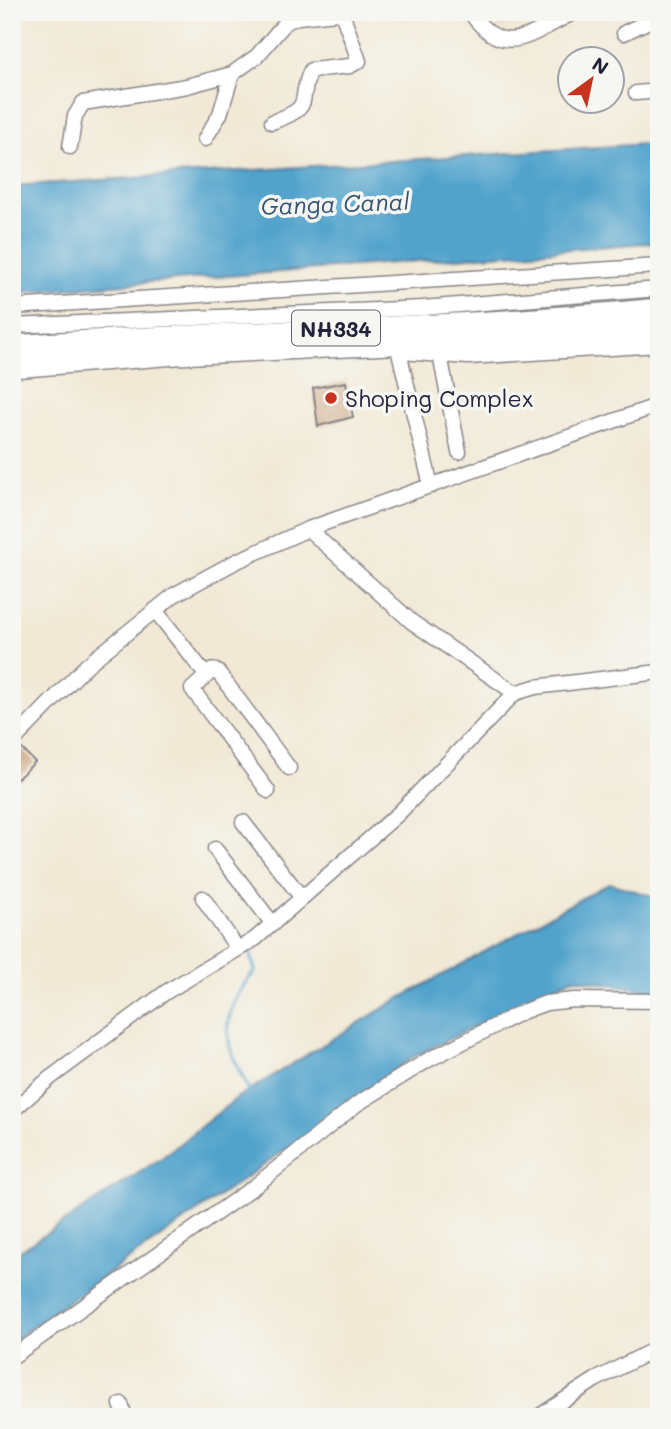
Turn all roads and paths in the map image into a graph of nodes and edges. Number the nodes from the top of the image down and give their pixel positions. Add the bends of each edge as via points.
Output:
1 (470, 12) edge
2 (575, 12) edge
3 (344, 13) edge
4 (658, 14) edge
5 (624, 33) dead end
6 (232, 74) junction
7 (659, 91) edge
8 (636, 93) dead end
9 (272, 122) dead end
10 (205, 139) dead end
11 (70, 147) dead end
12 (659, 266) edge
13 (659, 289) edge
14 (12, 307) edge
15 (659, 309) edge
16 (12, 326) edge
17 (659, 328) edge
18 (659, 345) edge
19 (12, 346) edge
20 (340, 347) junction
21 (399, 352) junction
22 (440, 355) junction
23 (12, 367) edge
24 (659, 405) edge
25 (460, 452) dead end
26 (431, 486) junction
27 (308, 529) junction
28 (155, 610) junction
29 (659, 672) edge
30 (206, 675) junction
31 (515, 693) junction
32 (12, 742) edge
33 (289, 768) dead end
34 (268, 791) dead end
35 (243, 822) dead end
36 (215, 849) dead end
37 (202, 898) dead end
38 (302, 898) junction
39 (273, 924) junction
40 (237, 948) junction
41 (659, 1001) edge
42 (12, 1111) edge
43 (659, 1347) edge
44 (12, 1357) edge
45 (538, 1417) edge

1 - 2 street via 484,31 503,41
3 - 6 street via 286,22 257,56
3 - 9 street via 359,61 311,70 302,106
4 - 5 street
6 - 10 street via 220,114
6 - 11 street via 83,103 75,116
7 - 8 street
12 - 14 street
13 - 16 street via 422,308
15 - 19 highway, NH334
17 - 20 highway, NH334
18 - 22 street
20 - 21 street
20 - 23 highway, NH334
21 - 22 street
21 - 26 street
22 - 25 street
24 - 26 street
26 - 27 street
27 - 28 street via 225,567
27 - 31 street via 412,622
28 - 30 street
28 - 32 street via 87,664
29 - 31 street
30 - 33 street via 218,672
30 - 34 street via 192,689
31 - 38 street via 398,814
35 - 38 street
36 - 39 street
37 - 40 street
38 - 39 street
39 - 40 street
40 - 42 street via 122,1024
41 - 44 street via 546,1003 428,1060 357,1104 255,1186
43 - 45 street

